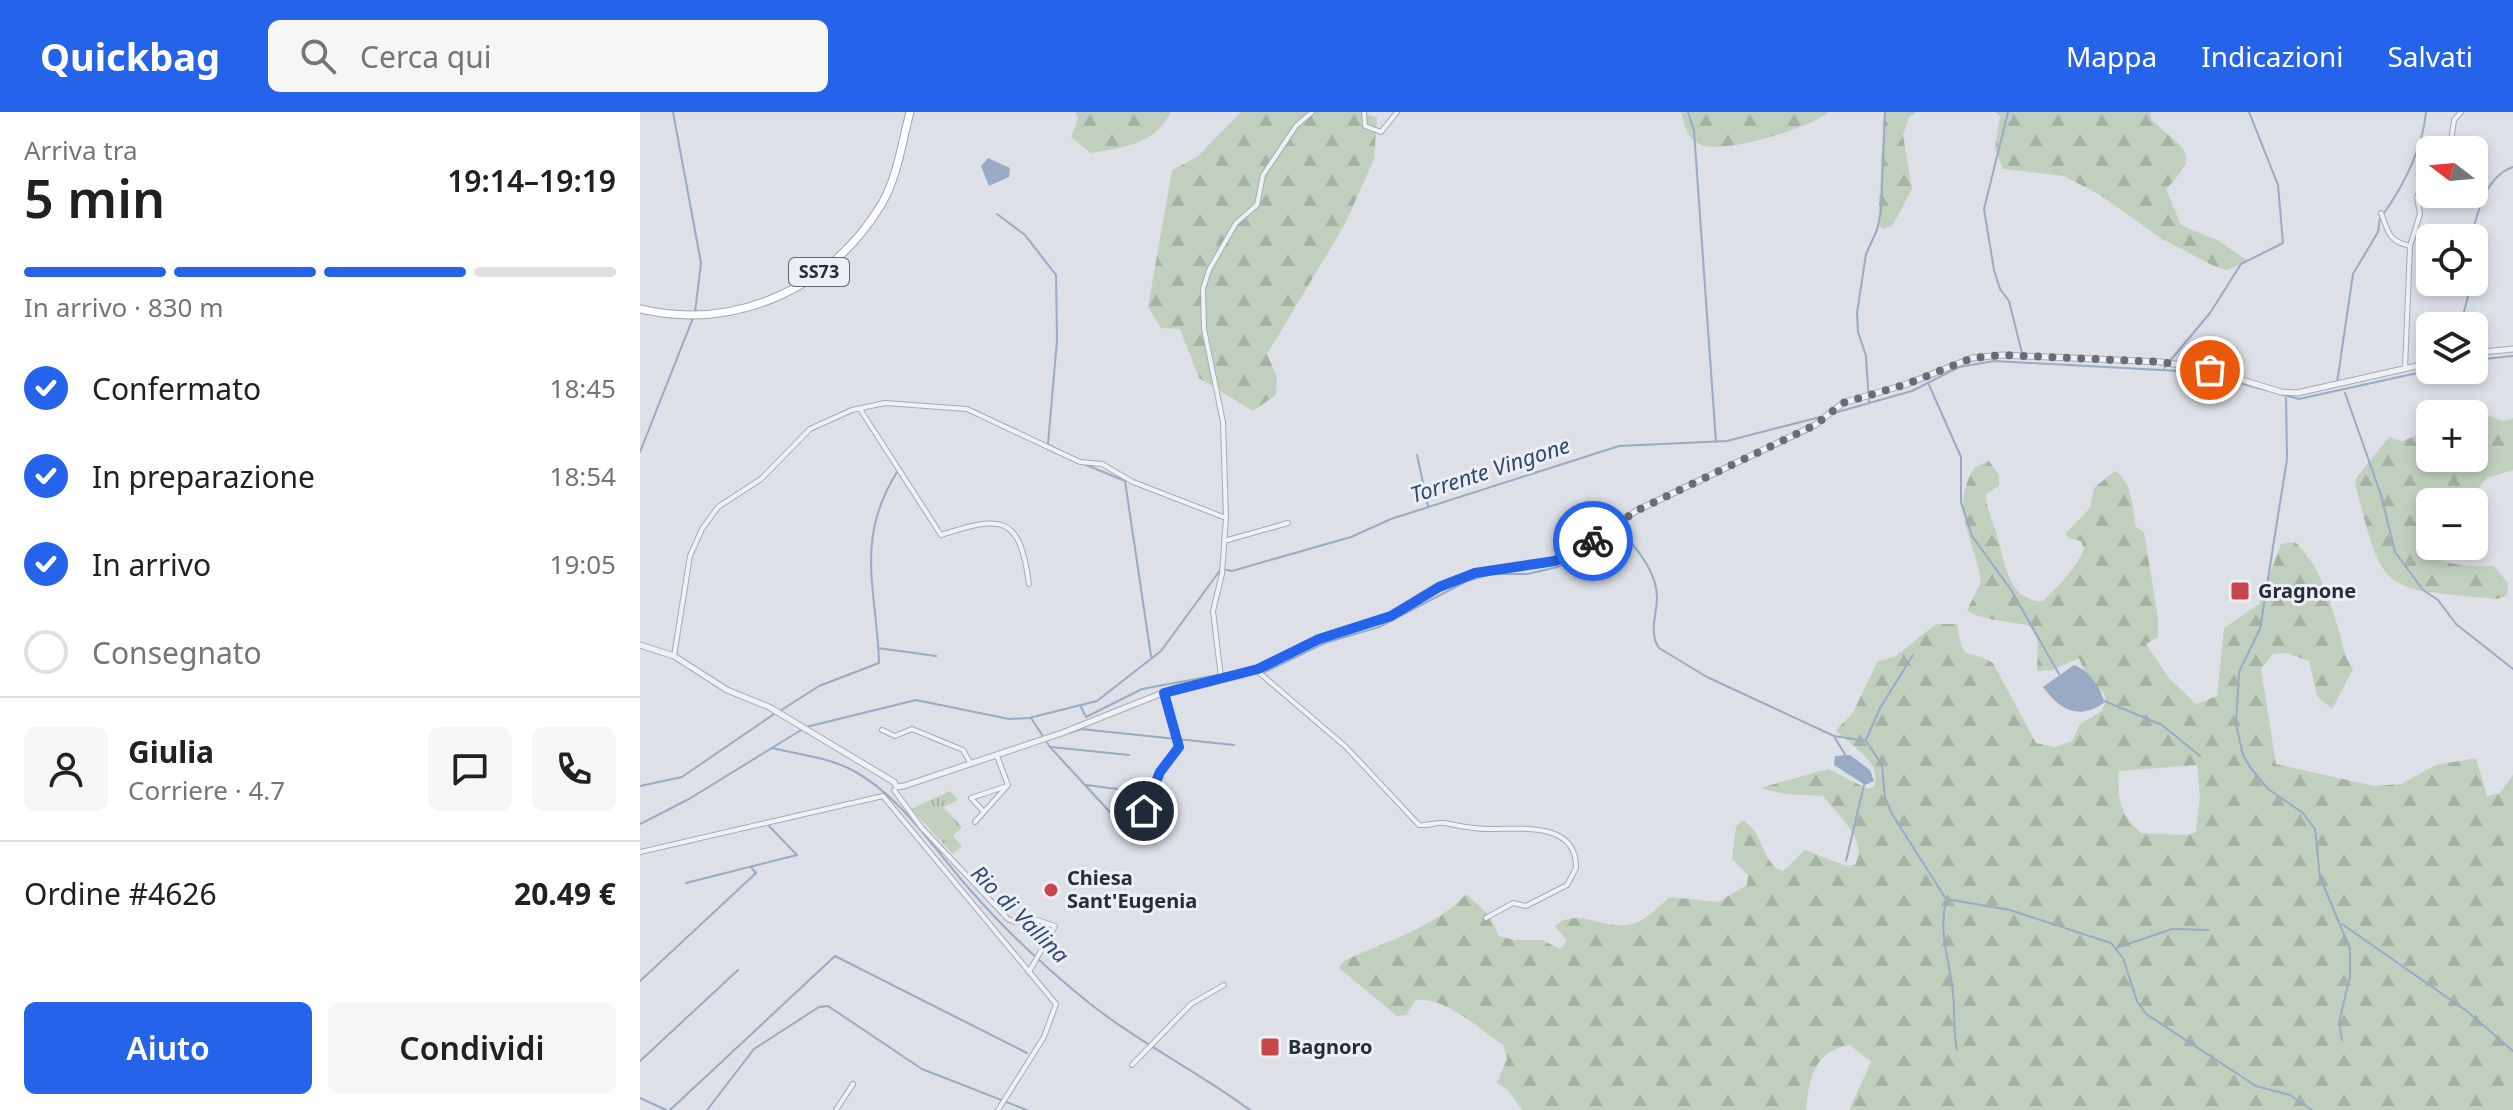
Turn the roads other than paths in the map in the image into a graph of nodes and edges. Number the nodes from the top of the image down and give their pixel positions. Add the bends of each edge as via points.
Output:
1 (910, 112) edge
2 (1312, 112) edge
3 (1364, 112) edge
4 (1397, 112) edge
5 (2461, 112) edge
6 (2452, 136) edge
7 (2419, 208) edge
8 (2382, 216) dead end
9 (2410, 246) junction
10 (640, 309) edge
11 (2513, 349) edge
12 (2488, 352) edge
13 (2416, 366) edge
14 (2405, 369) junction
15 (860, 409) junction
16 (1226, 518) junction
17 (1288, 523) dead end
18 (1224, 541) junction
19 (1029, 584) dead end
20 (640, 645) edge
21 (674, 656) junction
22 (1256, 670) junction
23 (1221, 678) junction
24 (1164, 693) junction
25 (882, 730) dead end
26 (997, 756) junction
27 (972, 766) junction
28 (1007, 786) junction
29 (895, 788) junction
30 (885, 794) junction
31 (984, 812) junction
32 (1149, 820) dead end
33 (975, 822) dead end
34 (640, 852) edge
35 (1486, 918) dead end
36 (1029, 972) junction
37 (1224, 985) dead end
38 (1132, 1065) dead end
39 (853, 1084) dead end
40 (836, 1110) edge
41 (998, 1110) edge

1 - 10 main road, SS73 via 882,204 853,241 810,279 778,299 724,314 690,317
2 - 16 street via 1296,126 1263,175 1257,205 1236,223 1203,289 1204,329 1223,422
3 - 4 street via 1365,126 1381,132
5 - 6 street
7 - 9 street
8 - 9 street via 2394,242
9 - 14 street
11 - 12 street
13 - 14 street
14 - 22 street via 2305,393 2281,392 2166,363 1972,358 1843,403 1822,420 1636,511 1555,561 1475,573 1391,616 1319,639
15 - 16 street via 885,403 967,409 1080,462 1102,464 1133,482
15 - 19 street via 941,535 987,521 1011,529 1024,549
15 - 21 street via 810,429 761,479 718,507 690,556
16 - 18 street
17 - 18 street
18 - 23 street via 1213,611
20 - 21 street
21 - 29 street via 716,685 769,707 894,782
22 - 23 street
22 - 35 street via 1346,747 1419,825 1528,826 1559,836 1570,846 1576,868 1567,885
23 - 24 street
24 - 26 street
24 - 32 street via 1179,747 1160,772 1145,808
25 - 27 street via 895,736 912,729 963,750
26 - 27 street
26 - 28 street
27 - 29 street
28 - 31 street
28 - 31 street via 971,798
29 - 30 street
29 - 36 street via 922,828 1008,919 1055,926
30 - 34 street
30 - 36 street
31 - 33 street
36 - 41 street via 1057,1011
37 - 38 street via 1191,1004
39 - 40 street

